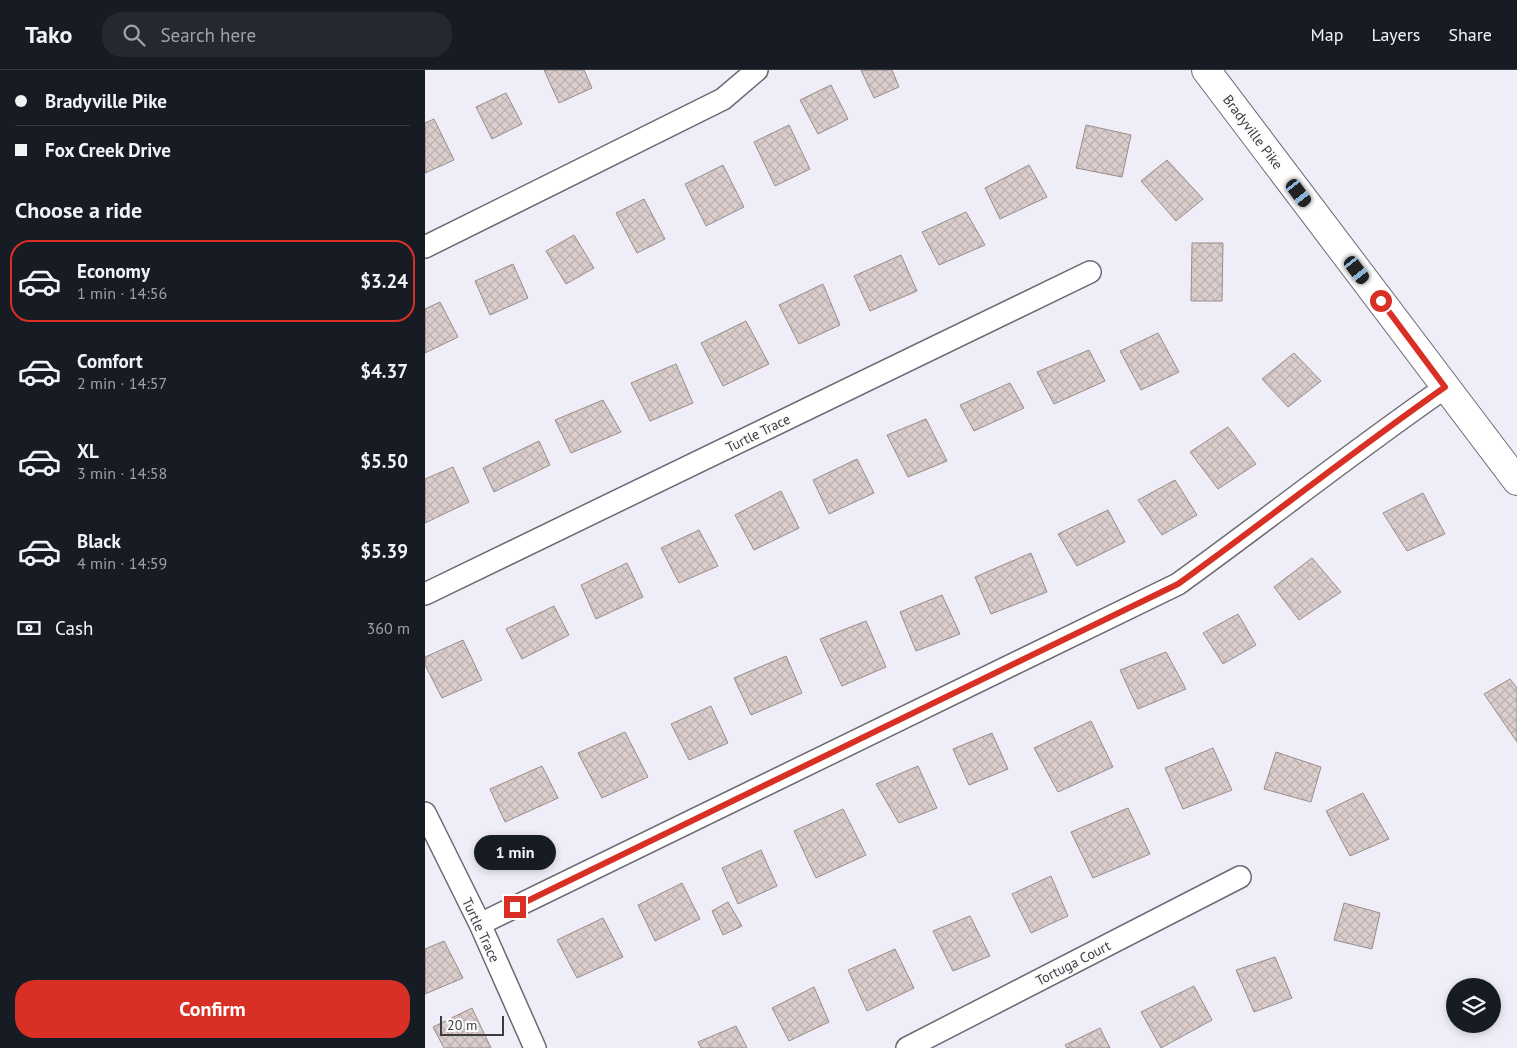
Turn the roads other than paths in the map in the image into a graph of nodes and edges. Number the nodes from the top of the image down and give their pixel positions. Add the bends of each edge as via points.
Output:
1 (757, 70) edge
2 (1206, 70) edge
3 (425, 247) edge
4 (1090, 272) dead end
5 (1445, 387) junction
6 (1517, 481) edge
7 (425, 594) edge
8 (425, 813) edge
9 (1240, 877) dead end
10 (480, 924) junction
11 (535, 1048) edge
12 (907, 1048) edge

1 - 3 street via 723,99
2 - 5 main road, Bradyville Pike
4 - 7 street, Turtle Trace
5 - 6 main road, Bradyville Pike
5 - 10 street via 1178,584
8 - 10 street, Turtle Trace
9 - 12 street, Tortuga Court
10 - 11 street, Turtle Trace

